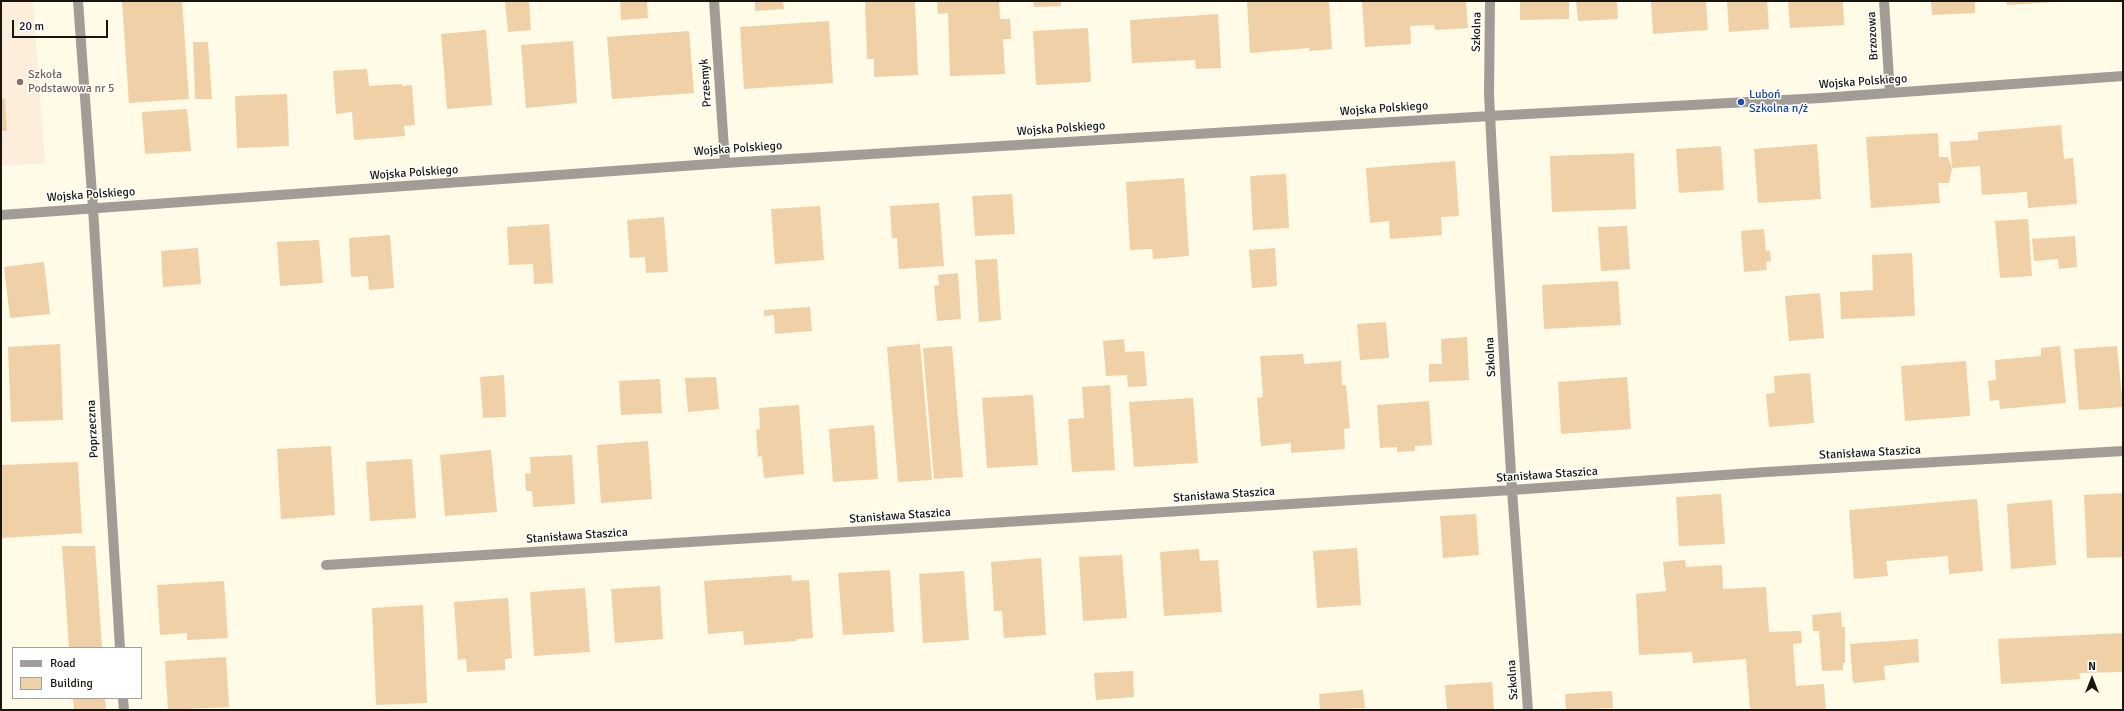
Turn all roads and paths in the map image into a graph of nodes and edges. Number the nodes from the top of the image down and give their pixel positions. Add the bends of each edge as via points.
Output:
1 (78, 1) edge
2 (714, 1) edge
3 (1490, 1) edge
4 (1884, 1) edge
5 (2123, 76) edge
6 (1890, 93) junction
7 (1490, 116) junction
8 (725, 163) junction
9 (93, 208) junction
10 (1, 215) edge
11 (2123, 451) edge
12 (1512, 490) junction
13 (326, 565) dead end
14 (120, 647) edge
15 (123, 699) edge
16 (124, 710) edge
17 (1528, 710) edge

1 - 9 street, Poprzeczna
2 - 8 street, Przesmyk
3 - 7 street, Szkolna
4 - 6 street, Brzozowa
5 - 6 street, Wojska Polskiego
6 - 7 street, Wojska Polskiego
7 - 8 street, Wojska Polskiego
7 - 12 street, Szkolna
8 - 9 street, Wojska Polskiego
9 - 10 street, Wojska Polskiego
9 - 14 street, Poprzeczna
11 - 12 street, Stanisława Staszica
12 - 13 street, Stanisława Staszica
12 - 17 street, Szkolna
15 - 16 street

